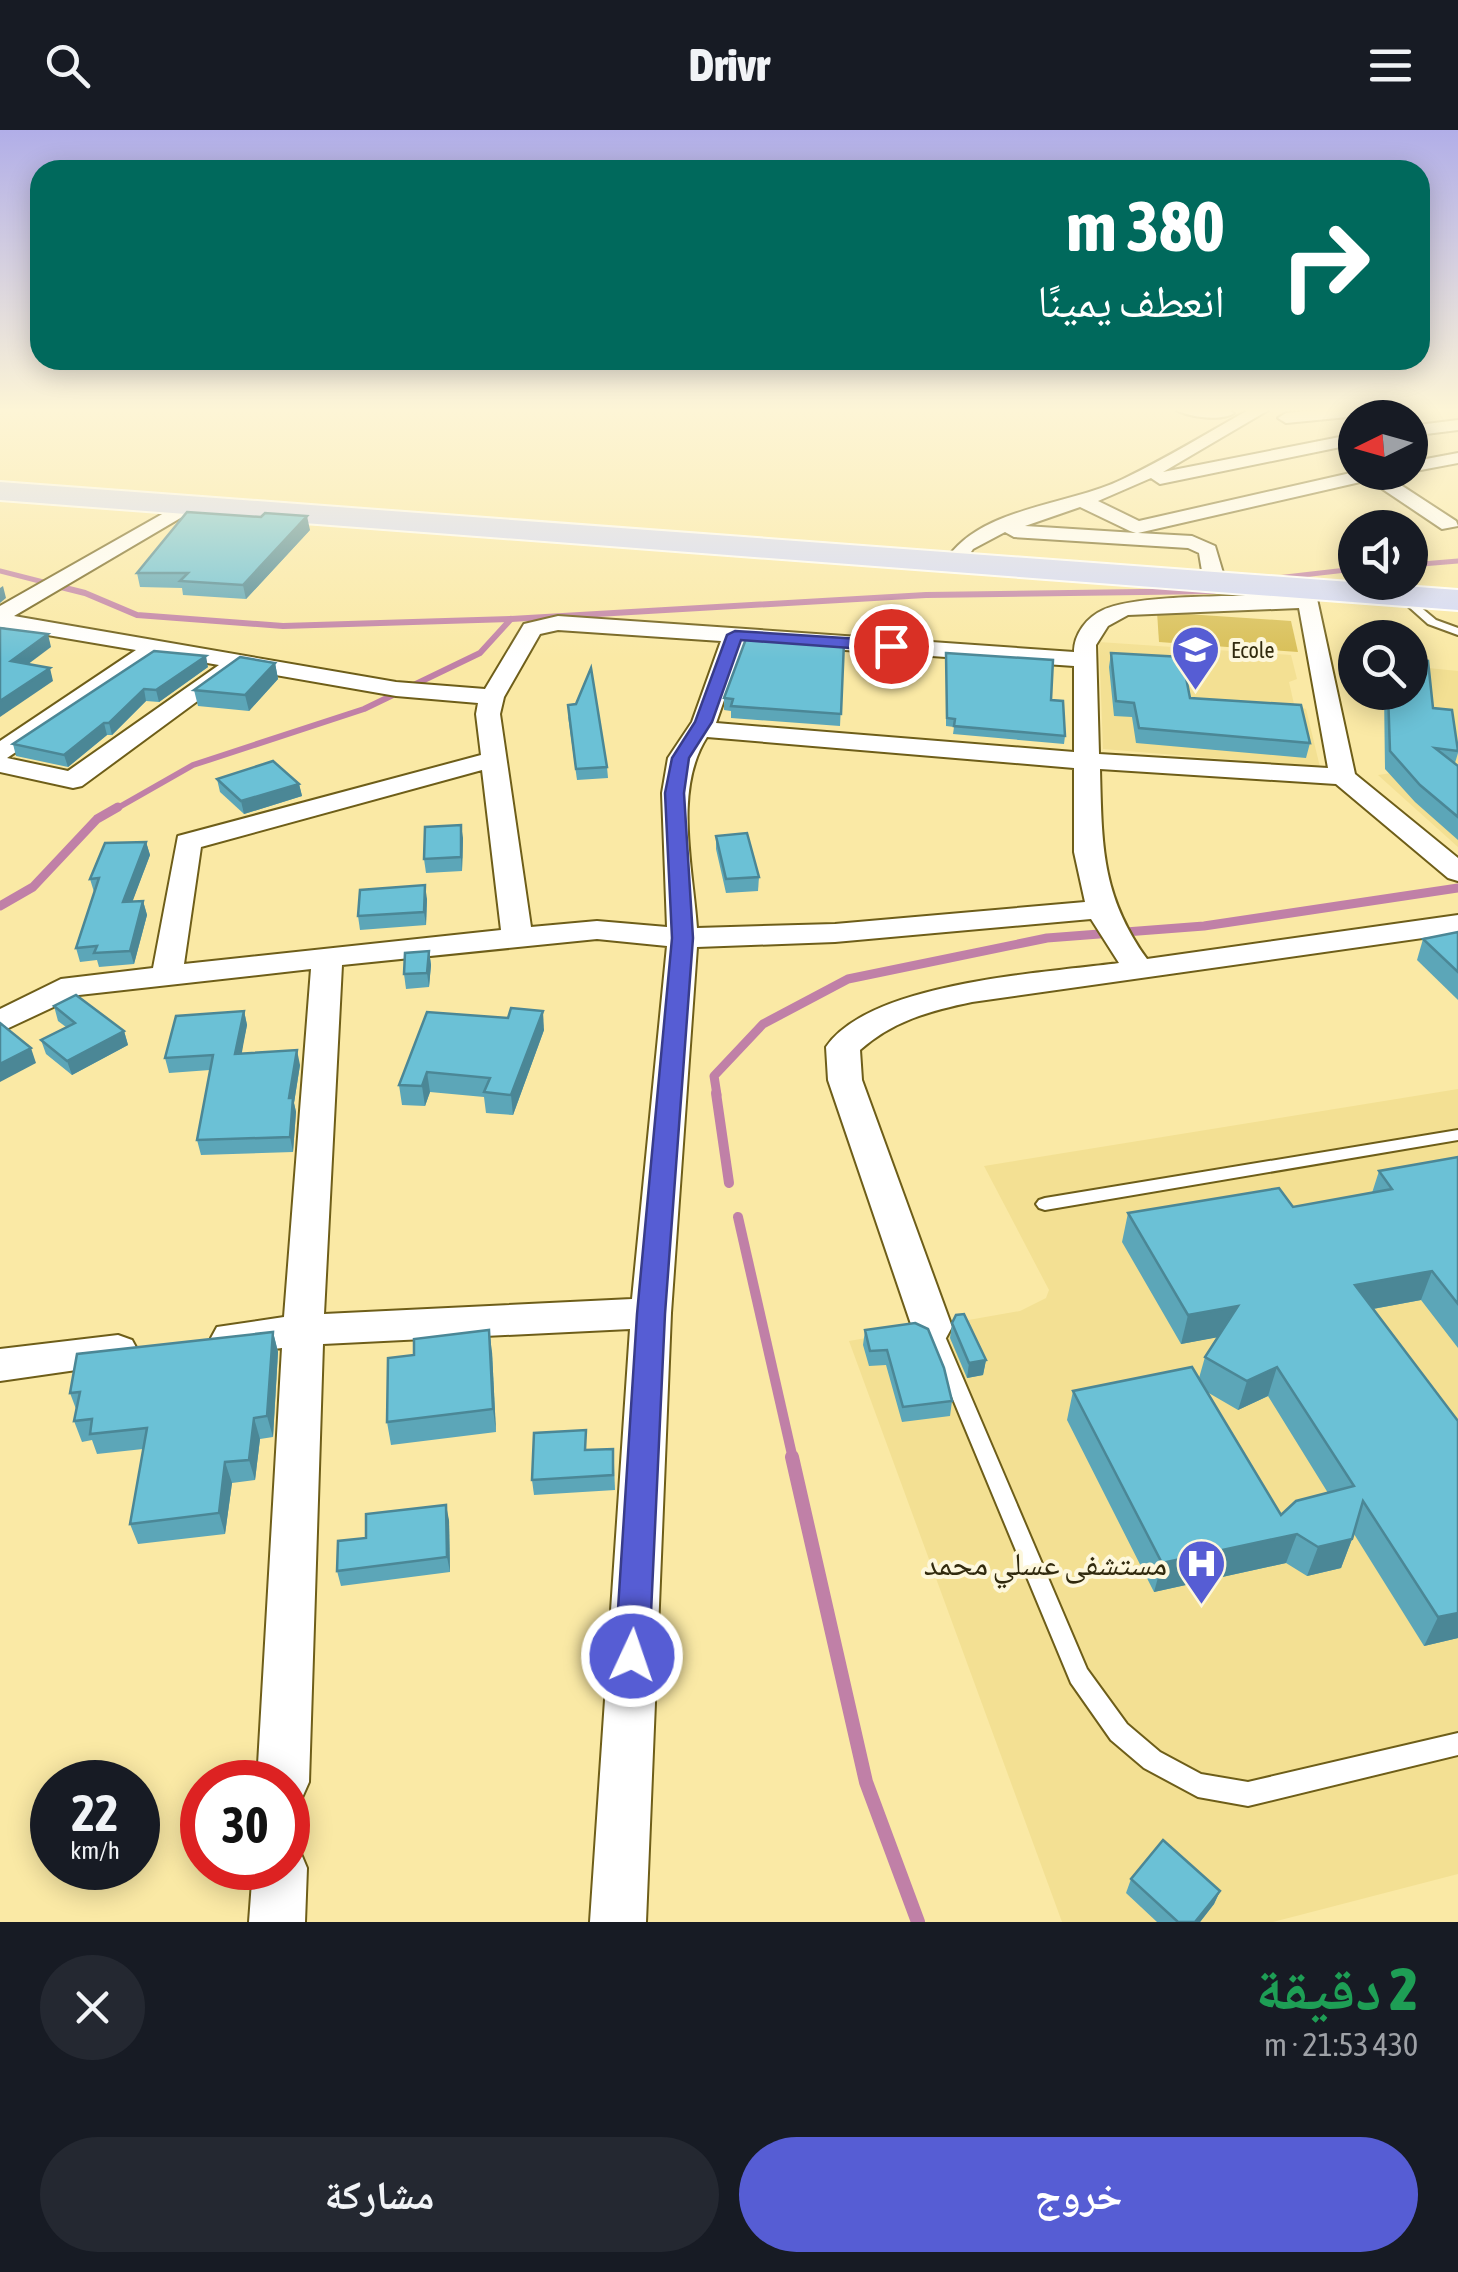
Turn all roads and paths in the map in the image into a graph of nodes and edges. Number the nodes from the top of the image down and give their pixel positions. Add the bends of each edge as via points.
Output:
1 (8, 492) edge
2 (1109, 492) edge
3 (1284, 492) edge
4 (1400, 492) edge
5 (1084, 501) junction
6 (187, 506) junction
7 (1450, 525) dead end
8 (993, 530) junction
9 (954, 563) junction
10 (1215, 583) junction
11 (1307, 595) junction
12 (1338, 596) edge
13 (1428, 598) edge
14 (1406, 600) edge
15 (1458, 600) edge
16 (0, 617) edge
17 (1458, 632) edge
18 (735, 635) junction
19 (156, 647) junction
20 (1085, 660) junction
21 (238, 661) junction
22 (492, 697) junction
23 (699, 729) junction
24 (0, 752) edge
25 (494, 759) junction
26 (1088, 761) junction
27 (0, 764) edge
28 (1343, 777) junction
29 (1458, 872) edge
30 (1102, 909) junction
31 (1458, 924) edge
32 (517, 936) junction
33 (683, 938) junction
34 (328, 957) junction
35 (1137, 966) junction
36 (167, 975) junction
37 (0, 1022) edge
38 (1458, 1135) edge
39 (1045, 1204) dead end
40 (651, 1314) junction
41 (932, 1327) joint
42 (303, 1330) junction
43 (0, 1365) edge
44 (1458, 1744) edge
45 (284, 1760) edge
46 (279, 1890) edge
47 (277, 1922) edge
48 (618, 1922) edge

1 - 6 main road
2 - 5 street
3 - 5 street via 1137,527
4 - 7 street
5 - 8 street
6 - 9 main road
6 - 16 street
8 - 9 street via 964,545
8 - 10 street via 1192,542 1208,550
9 - 10 main road
10 - 11 main road
11 - 12 main road
11 - 20 street via 1126,609 1103,616 1090,629
11 - 28 street
13 - 15 main road
14 - 17 lane via 1432,622
16 - 19 street
18 - 20 street
18 - 22 street via 542,624 532,629
18 - 23 street
19 - 21 street
19 - 24 street
20 - 26 street
21 - 22 street via 396,689
21 - 27 street via 73,780
22 - 25 street
23 - 26 street
23 - 33 street via 680,758 675,793
25 - 32 street
25 - 36 street via 188,842
26 - 28 street
26 - 30 street via 1088,852
28 - 29 street
30 - 33 street via 836,933
30 - 35 street
31 - 35 street
32 - 33 street via 597,930
32 - 34 street
33 - 40 street
34 - 36 street
34 - 42 street
35 - 41 street via 902,1006 843,1047 845,1080
36 - 37 street via 72,986
38 - 39 lane
40 - 42 street
40 - 48 street
41 - 44 lane via 1079,1676 1119,1732 1152,1760 1198,1785 1248,1794
42 - 43 street
42 - 45 street
46 - 47 street

